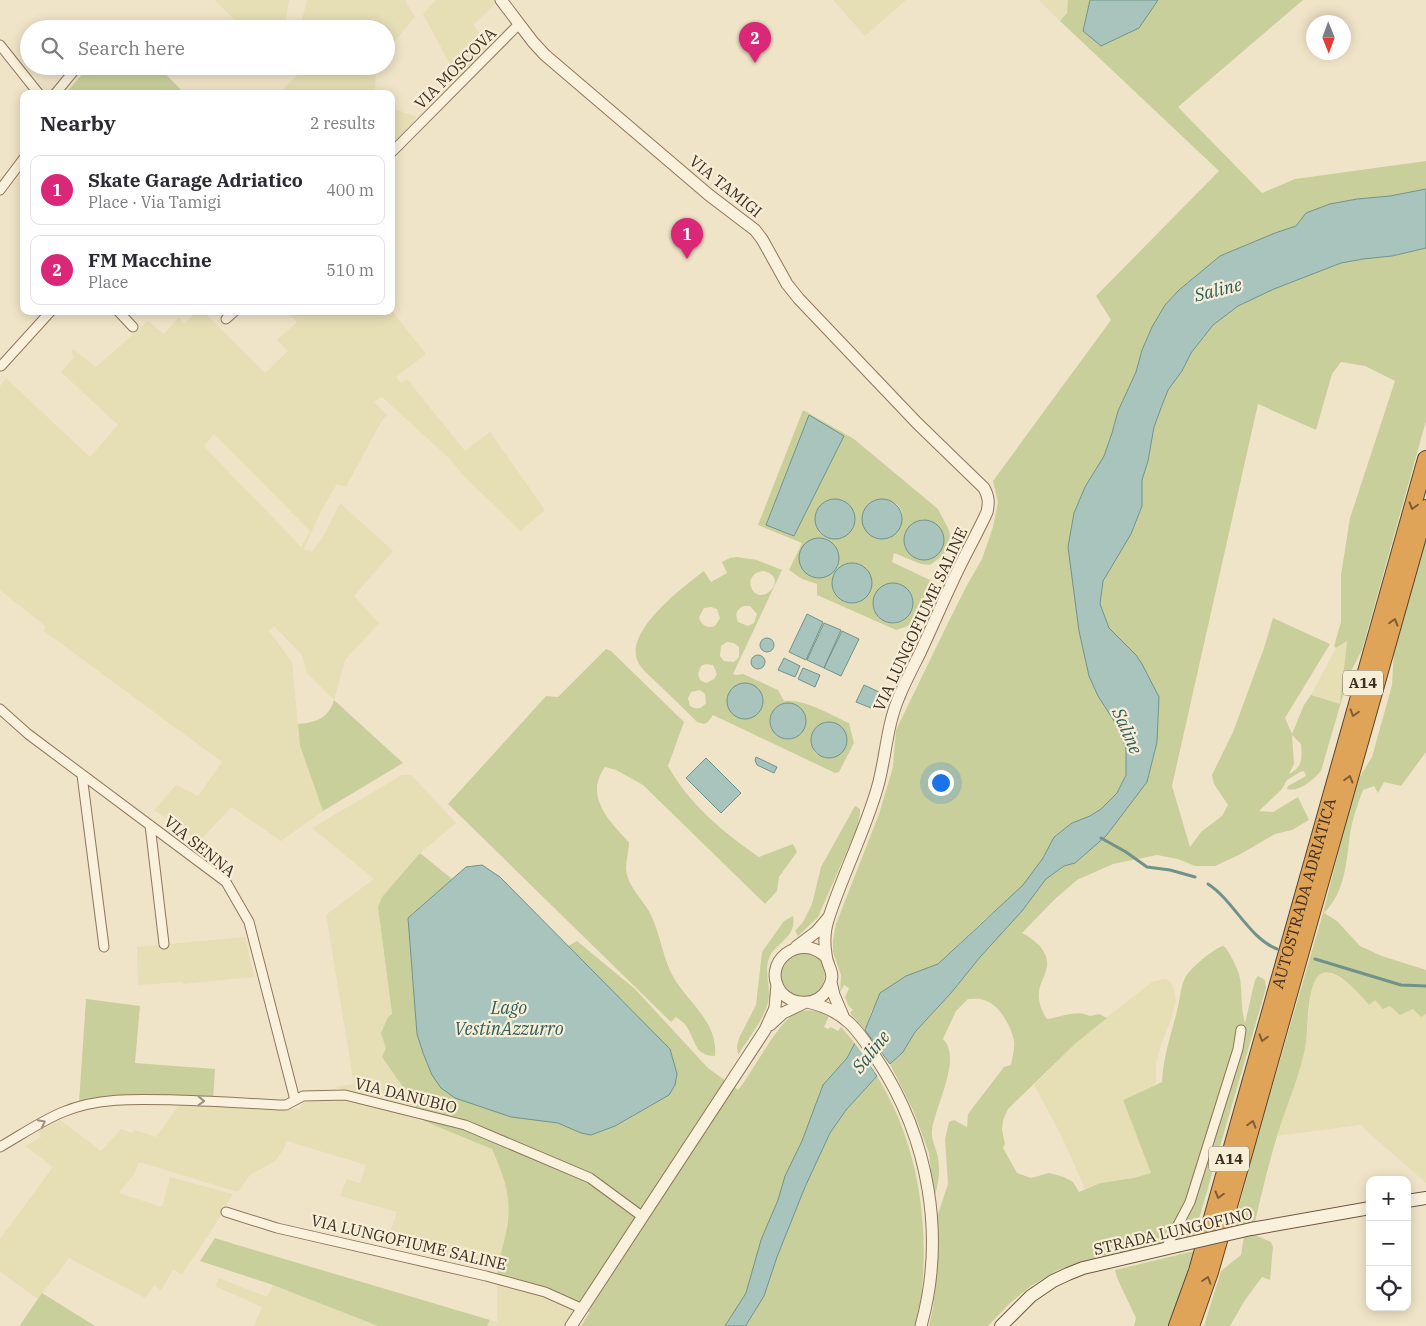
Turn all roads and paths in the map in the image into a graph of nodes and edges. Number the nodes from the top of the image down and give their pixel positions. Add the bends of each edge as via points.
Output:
1 (501, 0) edge
2 (519, 24) junction
3 (0, 45) edge
4 (20, 70) edge
5 (24, 75) edge
6 (71, 75) edge
7 (36, 90) edge
8 (58, 90) edge
9 (395, 149) edge
10 (20, 163) edge
11 (0, 190) edge
12 (47, 315) edge
13 (122, 315) edge
14 (230, 315) edge
15 (226, 319) dead end
16 (133, 327) dead end
17 (1, 366) edge
18 (1426, 459) edge
19 (989, 504) joint
20 (1426, 508) edge
21 (0, 709) edge
22 (82, 775) junction
23 (150, 826) junction
24 (1306, 908) junction
25 (828, 918) junction
26 (164, 944) dead end
27 (104, 947) dead end
28 (794, 948) junction
29 (826, 957) junction
30 (831, 982) junction
31 (777, 984) junction
32 (1282, 992) junction
33 (805, 1002) junction
34 (840, 1012) junction
35 (765, 1030) junction
36 (1242, 1030) dead end
37 (295, 1100) junction
38 (0, 1147) edge
39 (1426, 1198) edge
40 (1411, 1200) edge
41 (1366, 1209) edge
42 (226, 1212) dead end
43 (643, 1217) junction
44 (1172, 1247) junction
45 (583, 1309) junction
46 (572, 1326) edge
47 (921, 1326) edge
48 (1001, 1326) edge
49 (1177, 1326) edge
50 (1192, 1326) edge

1 - 2 street, VIA TAMIGI
2 - 9 street, VIA MOSCOVA
2 - 19 street, VIA TAMIGI via 562,70 759,234 799,300 917,424 984,488
3 - 4 street
5 - 7 street
6 - 8 street
10 - 11 street
12 - 17 street
13 - 16 street
14 - 15 street
18 -> 24 highway, AUTOSTRADA ADRIATICA / A14
19 - 25 street, VIA LUNGOFIUME SALINE via 899,697 890,723 875,797
24 -> 20 highway, AUTOSTRADA ADRIATICA / A14
21 - 22 street, VIA SENNA
22 - 23 street, VIA SENNA
22 - 27 street
23 - 26 street
23 - 37 street, VIA SENNA via 226,882 249,922
24 - 32 highway, AUTOSTRADA ADRIATICA / A14
25 - 28 street, VIA LUNGOFIUME SALINE
25 - 29 street, VIA LUNGOFIUME SALINE
28 - 29 street via 814,949
28 - 31 street via 777,966
29 - 30 street via 831,969
30 - 33 street via 825,993 814,1001
30 - 34 street
31 - 33 street via 788,998
31 - 35 street via 775,1008
32 -> 49 highway, AUTOSTRADA ADRIATICA / A14
50 -> 32 highway, AUTOSTRADA ADRIATICA / A14 via 1212,1263
33 - 34 street
33 - 35 street via 782,1014
34 - 47 street via 890,1081 908,1118 921,1156 930,1198 933,1243 931,1278
35 - 43 street
36 - 44 street via 1190,1202
38 -> 37 street, VIA DANUBIO via 64,1112 113,1101 279,1105
37 - 43 street, VIA DANUBIO via 303,1096 345,1095 465,1125 590,1178
39 - 40 main road
41 - 44 main road, STRADA LUNGOFINO, bridge
42 - 45 street, VIA LUNGOFIUME SALINE via 277,1228 544,1292
43 - 45 street
44 - 48 main road, STRADA LUNGOFINO via 1068,1274 1031,1296
45 - 46 street

